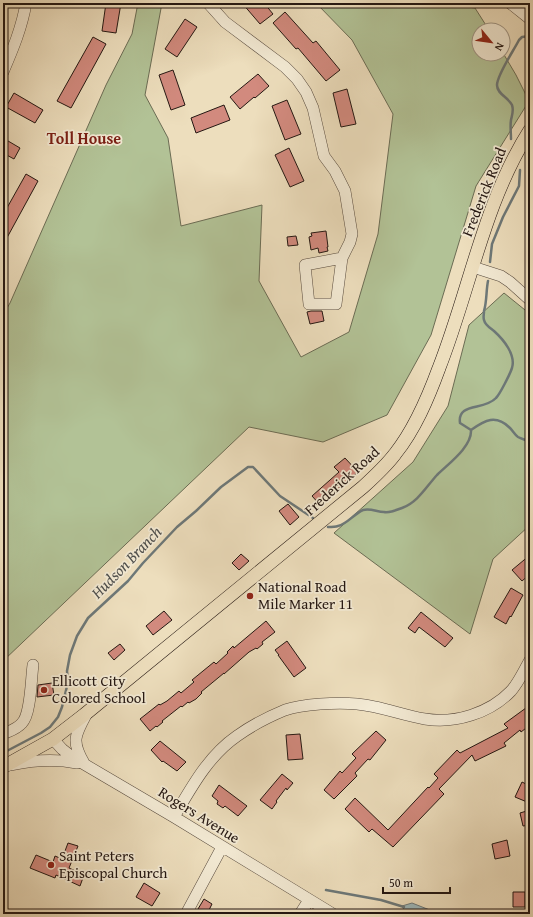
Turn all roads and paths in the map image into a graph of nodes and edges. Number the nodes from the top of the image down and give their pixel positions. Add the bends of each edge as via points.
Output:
1 (26, 3) edge
2 (208, 3) edge
3 (510, 3) edge
4 (530, 19) edge
5 (3, 72) edge
6 (530, 130) edge
7 (342, 258) junction
8 (473, 267) junction
9 (530, 300) edge
10 (530, 660) edge
11 (33, 665) dead end
12 (88, 712) junction
13 (3, 734) edge
14 (53, 739) junction
15 (84, 764) junction
16 (3, 767) edge
17 (174, 817) junction
18 (222, 848) junction
19 (309, 900) junction
20 (186, 914) edge
21 (300, 914) edge
22 (333, 914) edge

1 - 5 street via 21,27
2 - 7 street via 225,22 285,67 306,92 313,108 324,156 336,171 345,191 352,234
3 - 4 street
6 - 8 main road, Frederick Road via 517,150 502,183
7 - 7 street via 336,304 309,304 305,265
8 - 9 street via 501,276
8 - 12 main road, Frederick Road via 433,384 418,417 395,455 363,487
10 - 17 street via 511,691 498,702 466,717 449,720 426,719 357,704 335,704 286,710 267,718 236,737 217,753
11 - 13 street via 28,715 23,723
12 - 14 main road, Frederick Road
12 - 15 street via 77,730 75,746
14 - 15 street, Rogers Avenue via 62,749
14 - 16 main road, Frederick Road
15 - 16 street via 48,760
15 - 17 street, Rogers Avenue
17 - 18 street, Rogers Avenue
18 - 19 street, Rogers Avenue
18 - 20 street
19 - 21 street
19 - 22 street, Rogers Avenue

